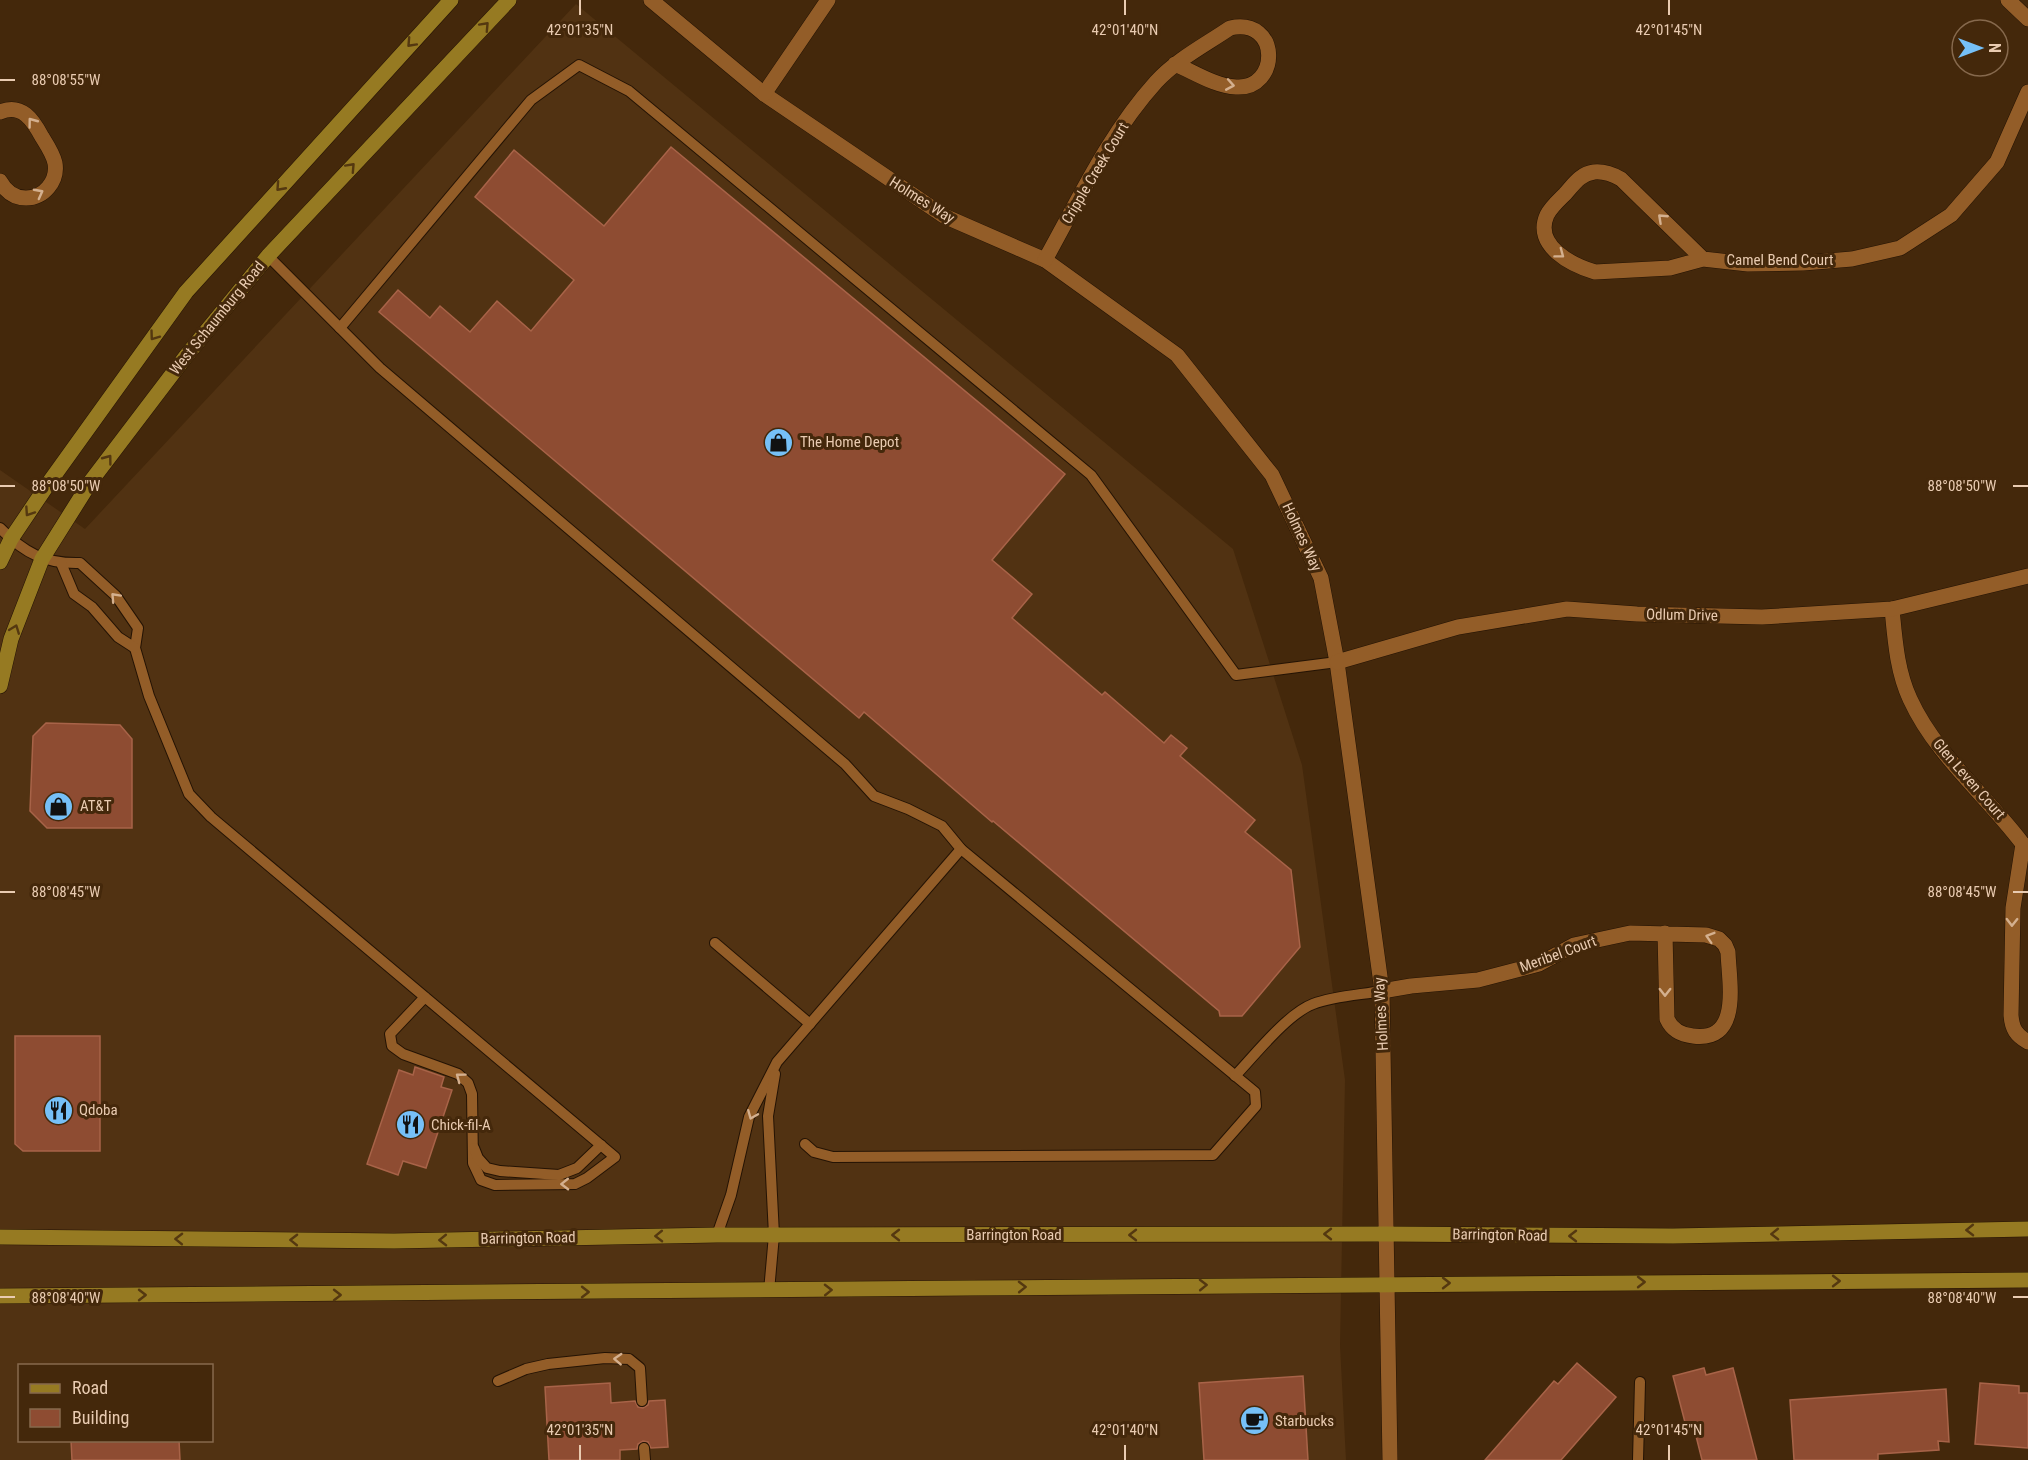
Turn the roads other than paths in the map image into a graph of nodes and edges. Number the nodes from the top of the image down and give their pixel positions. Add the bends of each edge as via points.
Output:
1 (451, 0) edge
2 (509, 0) edge
3 (651, 0) edge
4 (828, 0) edge
5 (2008, 0) edge
6 (2028, 19) edge
7 (1175, 64) junction
8 (2028, 92) edge
9 (764, 94) junction
10 (0, 112) edge
11 (0, 182) edge
12 (268, 256) junction
13 (1703, 259) junction
14 (1045, 260) junction
15 (340, 328) junction
16 (5, 534) edge
17 (42, 559) junction
18 (0, 562) edge
19 (61, 563) junction
20 (2028, 576) edge
21 (1892, 609) junction
22 (135, 648) junction
23 (1337, 662) junction
24 (0, 686) edge
25 (2025, 847) edge
26 (961, 849) junction
27 (1665, 933) junction
28 (715, 943) dead end
29 (1382, 991) junction
30 (425, 997) junction
31 (810, 1024) junction
32 (2028, 1042) edge
33 (777, 1062) junction
34 (1235, 1076) junction
35 (805, 1144) dead end
36 (601, 1145) junction
37 (473, 1146) junction
38 (2028, 1229) edge
39 (1386, 1234) junction
40 (717, 1235) junction
41 (774, 1235) junction
42 (0, 1237) edge
43 (2028, 1280) edge
44 (1387, 1283) junction
45 (769, 1291) junction
46 (0, 1296) edge
47 (498, 1381) dead end
48 (1640, 1382) dead end
49 (642, 1401) dead end
50 (644, 1448) dead end
51 (645, 1460) edge
52 (1390, 1460) edge
53 (1638, 1460) edge

1 -> 16 main road via 186,292
12 -> 2 main road, West Schaumburg Road
3 - 9 street, Holmes Way
4 - 9 street
5 - 6 street
7 -> 7 street, Cripple Creek Court via 1237,87 1256,82 1268,66 1268,46 1257,31 1239,26
7 - 14 street, Cripple Creek Court via 1114,136
8 - 13 street, Camel Bend Court via 1996,162 1952,215 1900,248 1852,259 1803,263 1748,264
9 - 14 street, Holmes Way via 944,216
11 -> 10 street via 11,194 31,198 47,189 55,172 51,154 30,116 13,109
12 - 15 lane
17 -> 12 main road, West Schaumburg Road via 91,481
13 -> 13 street, Camel Bend Court via 1621,179 1603,172 1581,176 1554,205 1544,226 1551,247 1595,272 1670,268
14 - 23 street, Holmes Way via 1177,355 1272,475 1321,578
15 - 23 lane via 531,100 579,65 629,91 1091,475 1236,675
15 - 26 lane via 380,368 845,764 874,796 942,826
16 - 17 lane
16 - 18 main road
17 - 19 lane
24 -> 17 main road, West Schaumburg Road via 11,639
19 - 22 lane via 74,594 92,607 118,637
22 -> 19 lane via 138,628 116,596 80,563
20 - 21 street, Odlum Drive
21 - 23 street, Odlum Drive via 1762,617 1567,609 1458,627
21 - 25 street, Glen Leven Court via 1897,656 1910,698 1928,731
22 - 30 lane via 149,696 189,794 211,817
23 - 29 street, Holmes Way
25 -> 32 street, Glen Leven Court via 2013,908 2011,1015 2012,1028
26 - 31 lane
26 - 34 lane
27 -> 27 street, Meribel Court via 1666,1019 1686,1035 1710,1036 1724,1026 1729,1012 1725,945 1706,935
27 - 29 street, Meribel Court via 1630,933 1574,945 1539,964 1478,980
28 - 31 lane
29 - 34 lane via 1329,999 1297,1012
29 - 39 street, Holmes Way
30 - 36 lane
37 -> 30 lane via 472,1094 468,1083 458,1074 403,1054 392,1046 390,1034
31 - 33 lane
33 -> 40 lane via 749,1117 731,1195
33 - 41 lane via 768,1116
34 - 35 lane via 1255,1092 1256,1106 1214,1155 833,1157 814,1152
36 - 37 lane via 577,1168 559,1174 487,1168
36 -> 37 lane via 615,1157 575,1184 495,1185 481,1180 473,1163
38 -> 39 main road, Barrington Road via 1673,1236
39 -> 41 main road, Barrington Road
39 - 44 street, Holmes Way
40 - 41 main road, Barrington Road
40 -> 42 main road, Barrington Road via 394,1241
41 - 45 lane
44 -> 43 main road
45 -> 44 main road
44 - 52 street, Holmes Way
46 -> 45 main road
49 -> 47 lane via 640,1368 629,1359 548,1364
48 - 53 lane
50 - 51 lane

